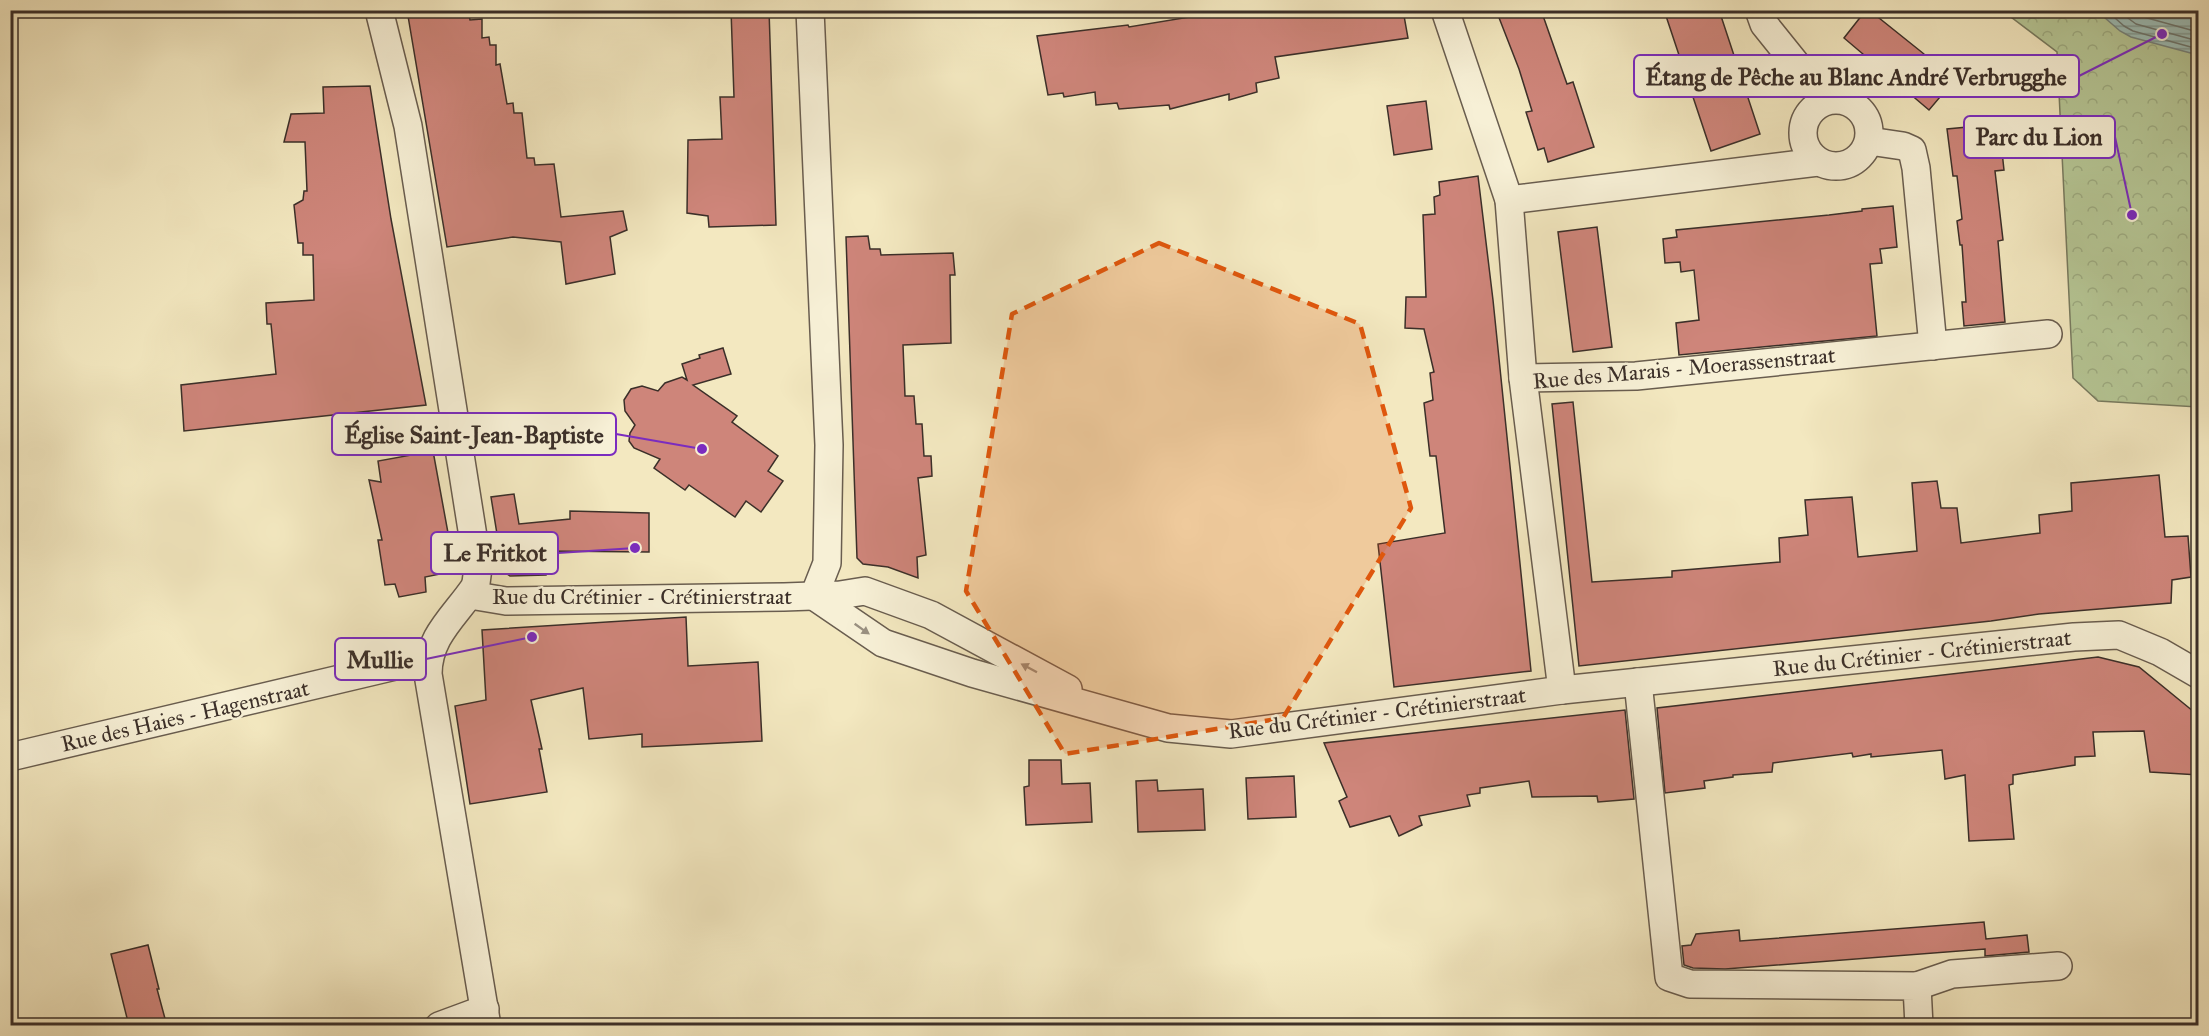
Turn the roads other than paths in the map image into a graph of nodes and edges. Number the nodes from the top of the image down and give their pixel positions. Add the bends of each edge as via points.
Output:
1 (380, 10) edge
2 (810, 10) edge
3 (1445, 10) edge
4 (1759, 10) edge
5 (1825, 100) junction
6 (1869, 141) junction
7 (1818, 162) junction
8 (1509, 201) junction
9 (2048, 334) dead end
10 (1933, 346) junction
11 (1523, 378) junction
12 (470, 595) junction
13 (814, 596) junction
14 (429, 658) junction
15 (2199, 674) edge
16 (1638, 682) junction
17 (1562, 690) junction
18 (1118, 715) junction
19 (10, 757) edge
20 (2058, 966) dead end
21 (1917, 986) junction
22 (486, 1018) edge
23 (439, 1026) edge
24 (1919, 1026) edge

1 - 12 street via 408,126 475,544 477,577
2 - 13 street via 829,445 827,563
3 - 8 street
4 - 5 street via 1764,24
5 - 6 street via 1839,99 1856,105 1870,125
5 - 7 street via 1809,112 1802,129 1804,145
6 - 7 street via 1857,160 1835,167
6 - 10 street via 1912,150
7 - 8 street
8 - 11 street
9 - 10 street, Rue des Marais - Moerassenstraat
10 - 11 street, Rue des Marais - Moerassenstraat via 1636,376
11 - 17 street, Rue des Marais - Moerassenstraat
12 - 13 street, Rue du Crétinier - Crétinierstraat via 506,601
12 - 14 street via 440,632
13 -> 18 street, Rue du Crétinier - Crétinierstraat via 883,643
18 -> 13 street, Rue du Crétinier - Crétinierstraat via 931,615 865,591
14 - 19 street, Rue des Haies - Hagenstraat
14 - 22 street via 429,682
15 - 16 street, Rue du Crétinier - Crétinierstraat via 2119,635
16 - 17 street, Rue du Crétinier - Crétinierstraat
16 - 21 street via 1670,977 1690,984
17 - 18 street, Rue du Crétinier - Crétinierstraat via 1231,734 1168,728
20 - 21 street via 1952,974
21 - 24 street
22 - 23 street

